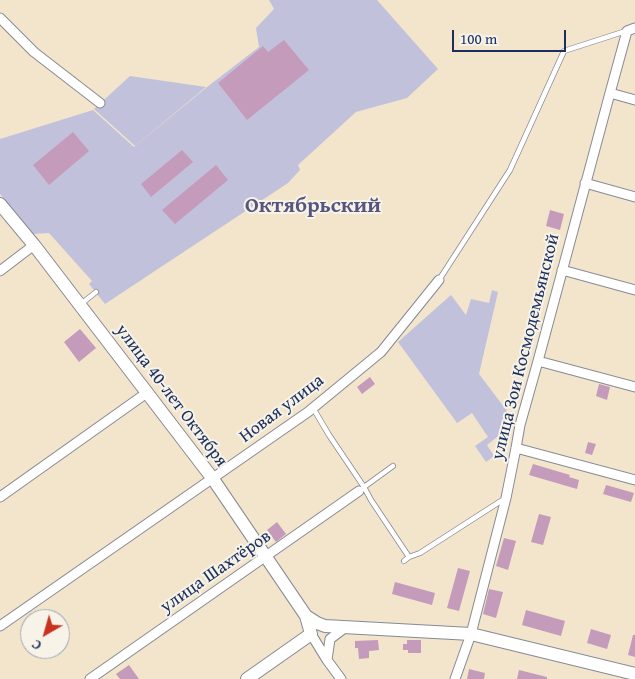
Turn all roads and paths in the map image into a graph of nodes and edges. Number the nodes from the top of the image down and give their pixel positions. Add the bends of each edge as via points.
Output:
1 (0, 18) edge
2 (631, 29) edge
3 (610, 93) junction
4 (635, 100) edge
5 (100, 103) dead end
6 (585, 183) junction
7 (635, 197) edge
8 (1, 208) edge
9 (34, 245) junction
10 (562, 270) junction
11 (0, 271) edge
12 (439, 280) joint
13 (635, 290) edge
14 (96, 292) dead end
15 (80, 305) junction
16 (538, 361) junction
17 (635, 386) edge
18 (148, 392) junction
19 (314, 408) junction
20 (516, 448) junction
21 (393, 466) dead end
22 (213, 479) junction
23 (635, 480) edge
24 (362, 489) junction
25 (0, 497) edge
26 (506, 498) junction
27 (266, 557) junction
28 (409, 557) junction
29 (404, 560) dead end
30 (306, 616) junction
31 (0, 626) edge
32 (346, 627) junction
33 (311, 634) junction
34 (471, 634) junction
35 (327, 660) junction
36 (635, 674) edge
37 (90, 679) edge
38 (247, 679) edge
39 (341, 679) edge
40 (455, 679) edge

1 - 5 street via 34,52
2 - 3 street, улица Зои Космодемьянской
2 - 12 lane via 564,51 510,170
3 - 4 street
3 - 6 street, улица Зои Космодемьянской
6 - 7 street
6 - 10 street, улица Зои Космодемьянской
8 - 9 street, улица 40-лет Октября
9 - 11 street
9 - 15 street, улица 40-лет Октября
10 - 13 street
10 - 16 street, улица Зои Космодемьянской
12 - 19 street, Новая улица via 381,352
14 - 15 lane
15 - 18 street, улица 40-лет Октября
16 - 17 street
16 - 20 street, улица Зои Космодемьянской
18 - 22 street, улица 40-лет Октября
18 - 25 street
19 - 22 street, Новая улица
19 - 24 lane
20 - 23 street
20 - 26 street, улица Зои Космодемьянской
21 - 24 lane
22 - 27 street, улица 40-лет Октября
22 - 31 street, Новая улица
24 - 27 street, улица Шахтёров
24 - 28 lane
26 - 28 lane
26 - 34 street, улица Зои Космодемьянской
27 - 30 street, улица 40-лет Октября
27 - 37 street, улица Шахтёров
28 - 29 lane
30 - 32 street via 325,626
30 - 33 street, улица 40-лет Октября
32 - 34 street
32 - 35 street via 330,639
33 - 35 street, улица 40-лет Октября
33 - 38 street
34 - 36 street
34 - 40 street, улица Зои Космодемьянской
35 - 39 street, улица 40-лет Октября

